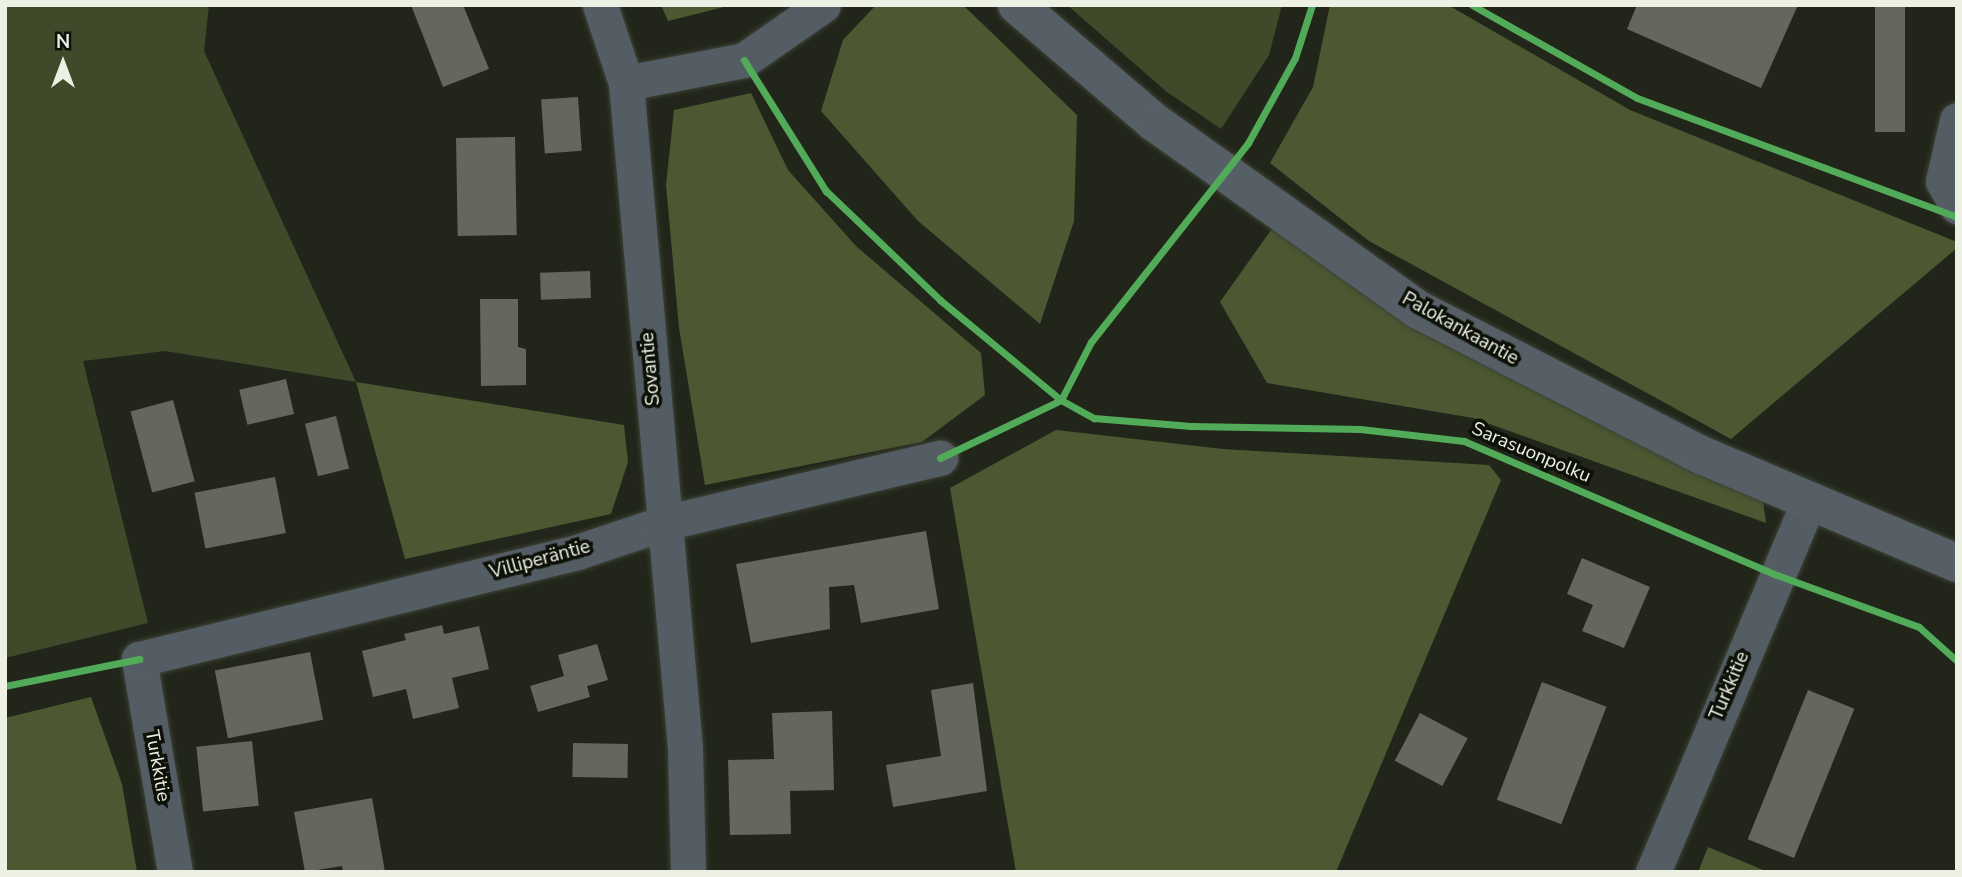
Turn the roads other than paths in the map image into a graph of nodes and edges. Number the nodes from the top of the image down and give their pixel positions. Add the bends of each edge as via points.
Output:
1 (600, 5) edge
2 (823, 5) edge
3 (1017, 5) edge
4 (626, 83) junction
5 (1957, 120) edge
6 (1957, 206) edge
7 (940, 458) dead end
8 (1809, 500) junction
9 (664, 523) junction
10 (1957, 563) edge
11 (139, 659) joint
12 (175, 872) edge
13 (688, 872) edge
14 (1653, 872) edge

1 - 4 street, Sovantie
2 - 4 street via 744,60
3 - 8 main road, Palokankaantie via 1154,122 1419,310 1701,455
4 - 9 street, Sovantie
5 - 6 street via 1943,181
7 - 9 street, Villiperäntie
8 - 10 main road, Palokankaantie
8 - 14 street, Turkkitie
9 - 11 street, Villiperäntie via 578,552
9 - 13 street, Sovantie via 685,748
11 - 12 street, Turkkitie

